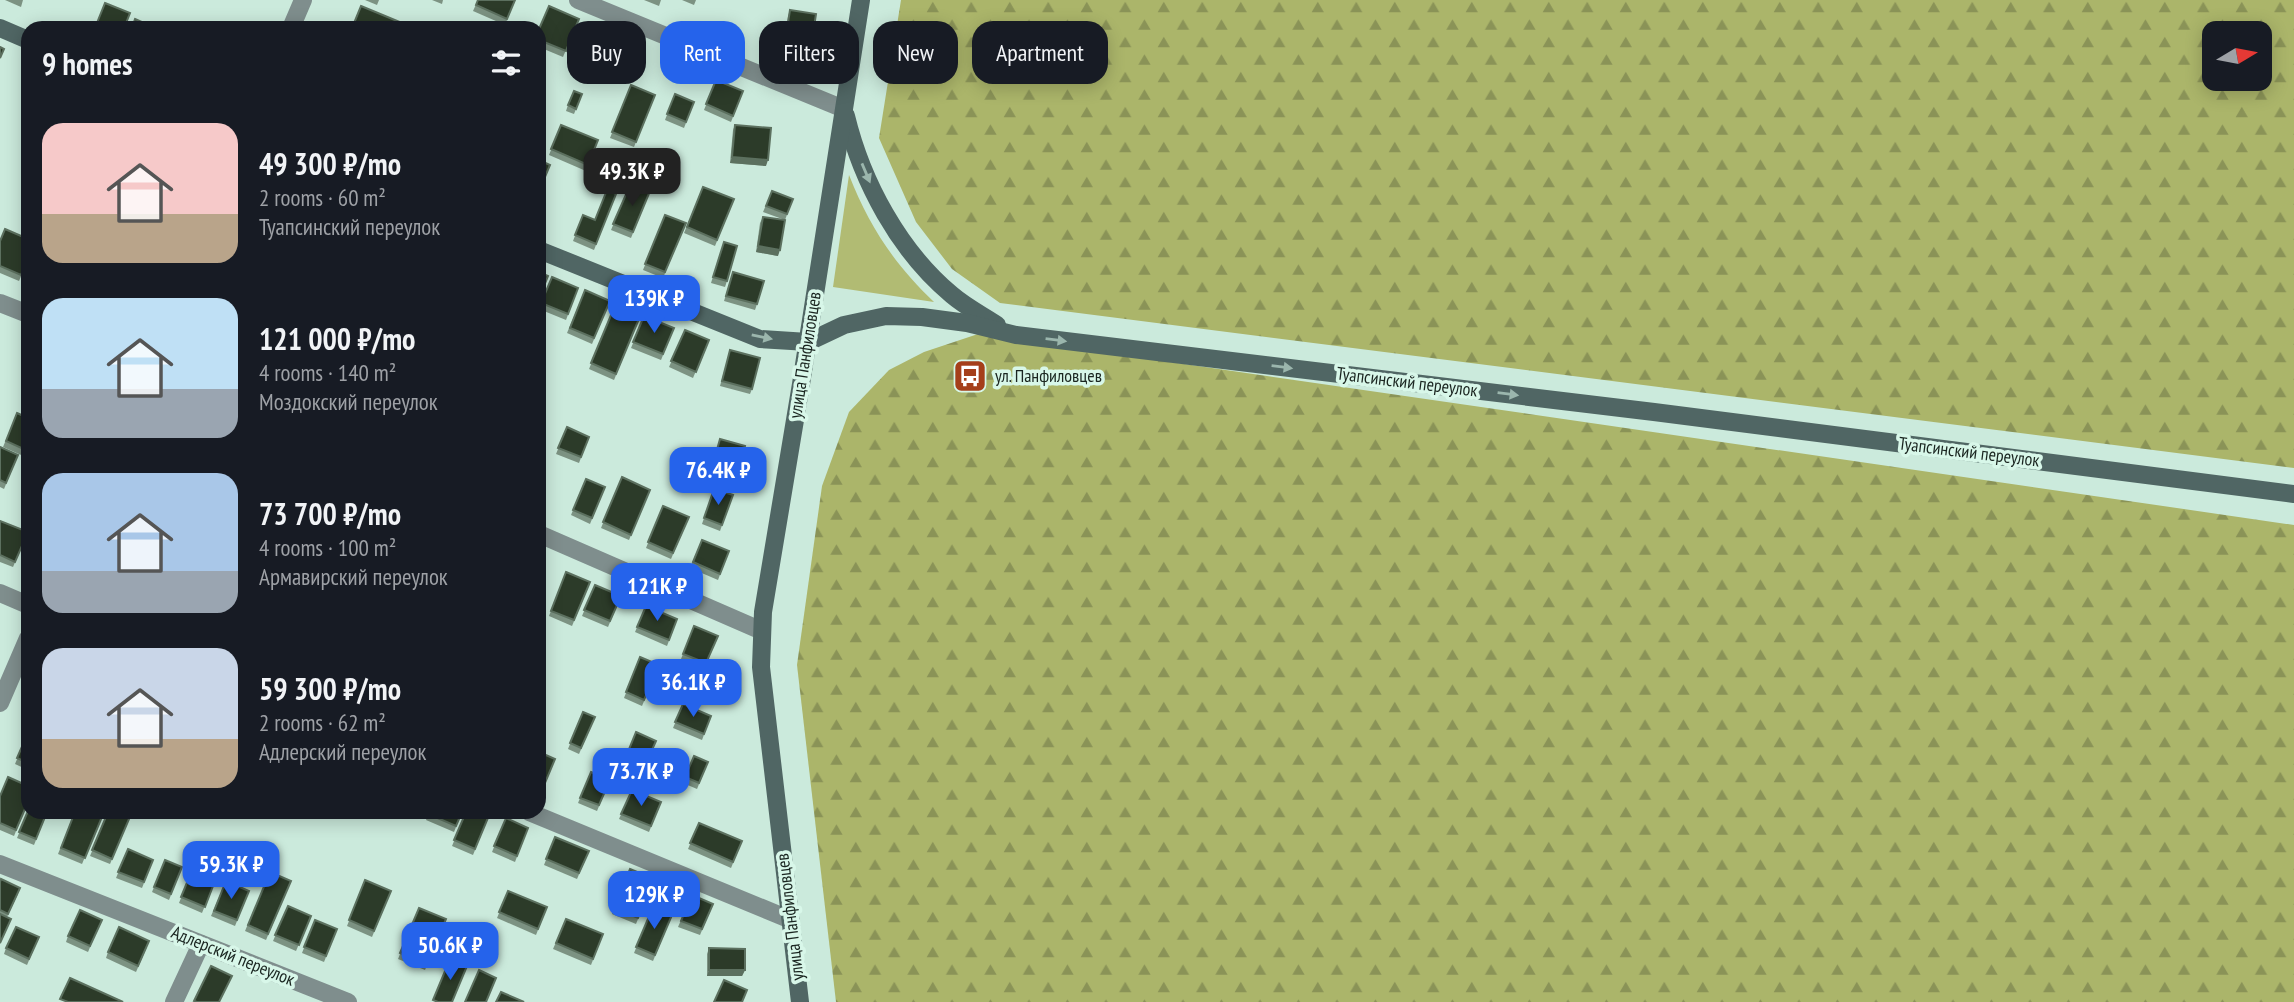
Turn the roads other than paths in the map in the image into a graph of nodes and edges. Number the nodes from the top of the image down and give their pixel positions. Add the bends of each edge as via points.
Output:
1 (303, 0) edge
2 (578, 0) edge
3 (861, 0) edge
4 (294, 21) edge
5 (0, 28) edge
6 (21, 37) edge
7 (844, 109) junction
8 (546, 253) edge
9 (0, 303) edge
10 (21, 311) edge
11 (1016, 335) junction
12 (808, 342) junction
13 (2294, 494) edge
14 (546, 537) edge
15 (0, 593) edge
16 (21, 603) edge
17 (762, 631) junction
18 (21, 654) edge
19 (0, 703) edge
20 (546, 819) edge
21 (0, 864) edge
22 (791, 919) junction
23 (201, 944) junction
24 (174, 1002) edge
25 (348, 1002) edge
26 (800, 1002) edge

1 - 4 street
2 - 7 street
3 - 7 street, улица Панфиловцев
5 - 6 street
7 -> 11 street via 878,202 901,238 950,294
7 - 12 street, улица Панфиловцев
8 -> 12 street, Туапсинский переулок via 760,339
9 - 10 street
11 - 12 street, Туапсинский переулок via 967,323 886,316 844,325
11 -> 13 street, Туапсинский переулок
12 - 17 street, улица Панфиловцев
14 - 17 street
15 - 16 street
17 - 22 street, улица Панфиловцев via 761,667
18 - 19 street
20 - 22 street
21 - 23 street, Адлерский переулок
22 - 26 street, улица Панфиловцев
23 - 24 street
23 - 25 street, Адлерский переулок

